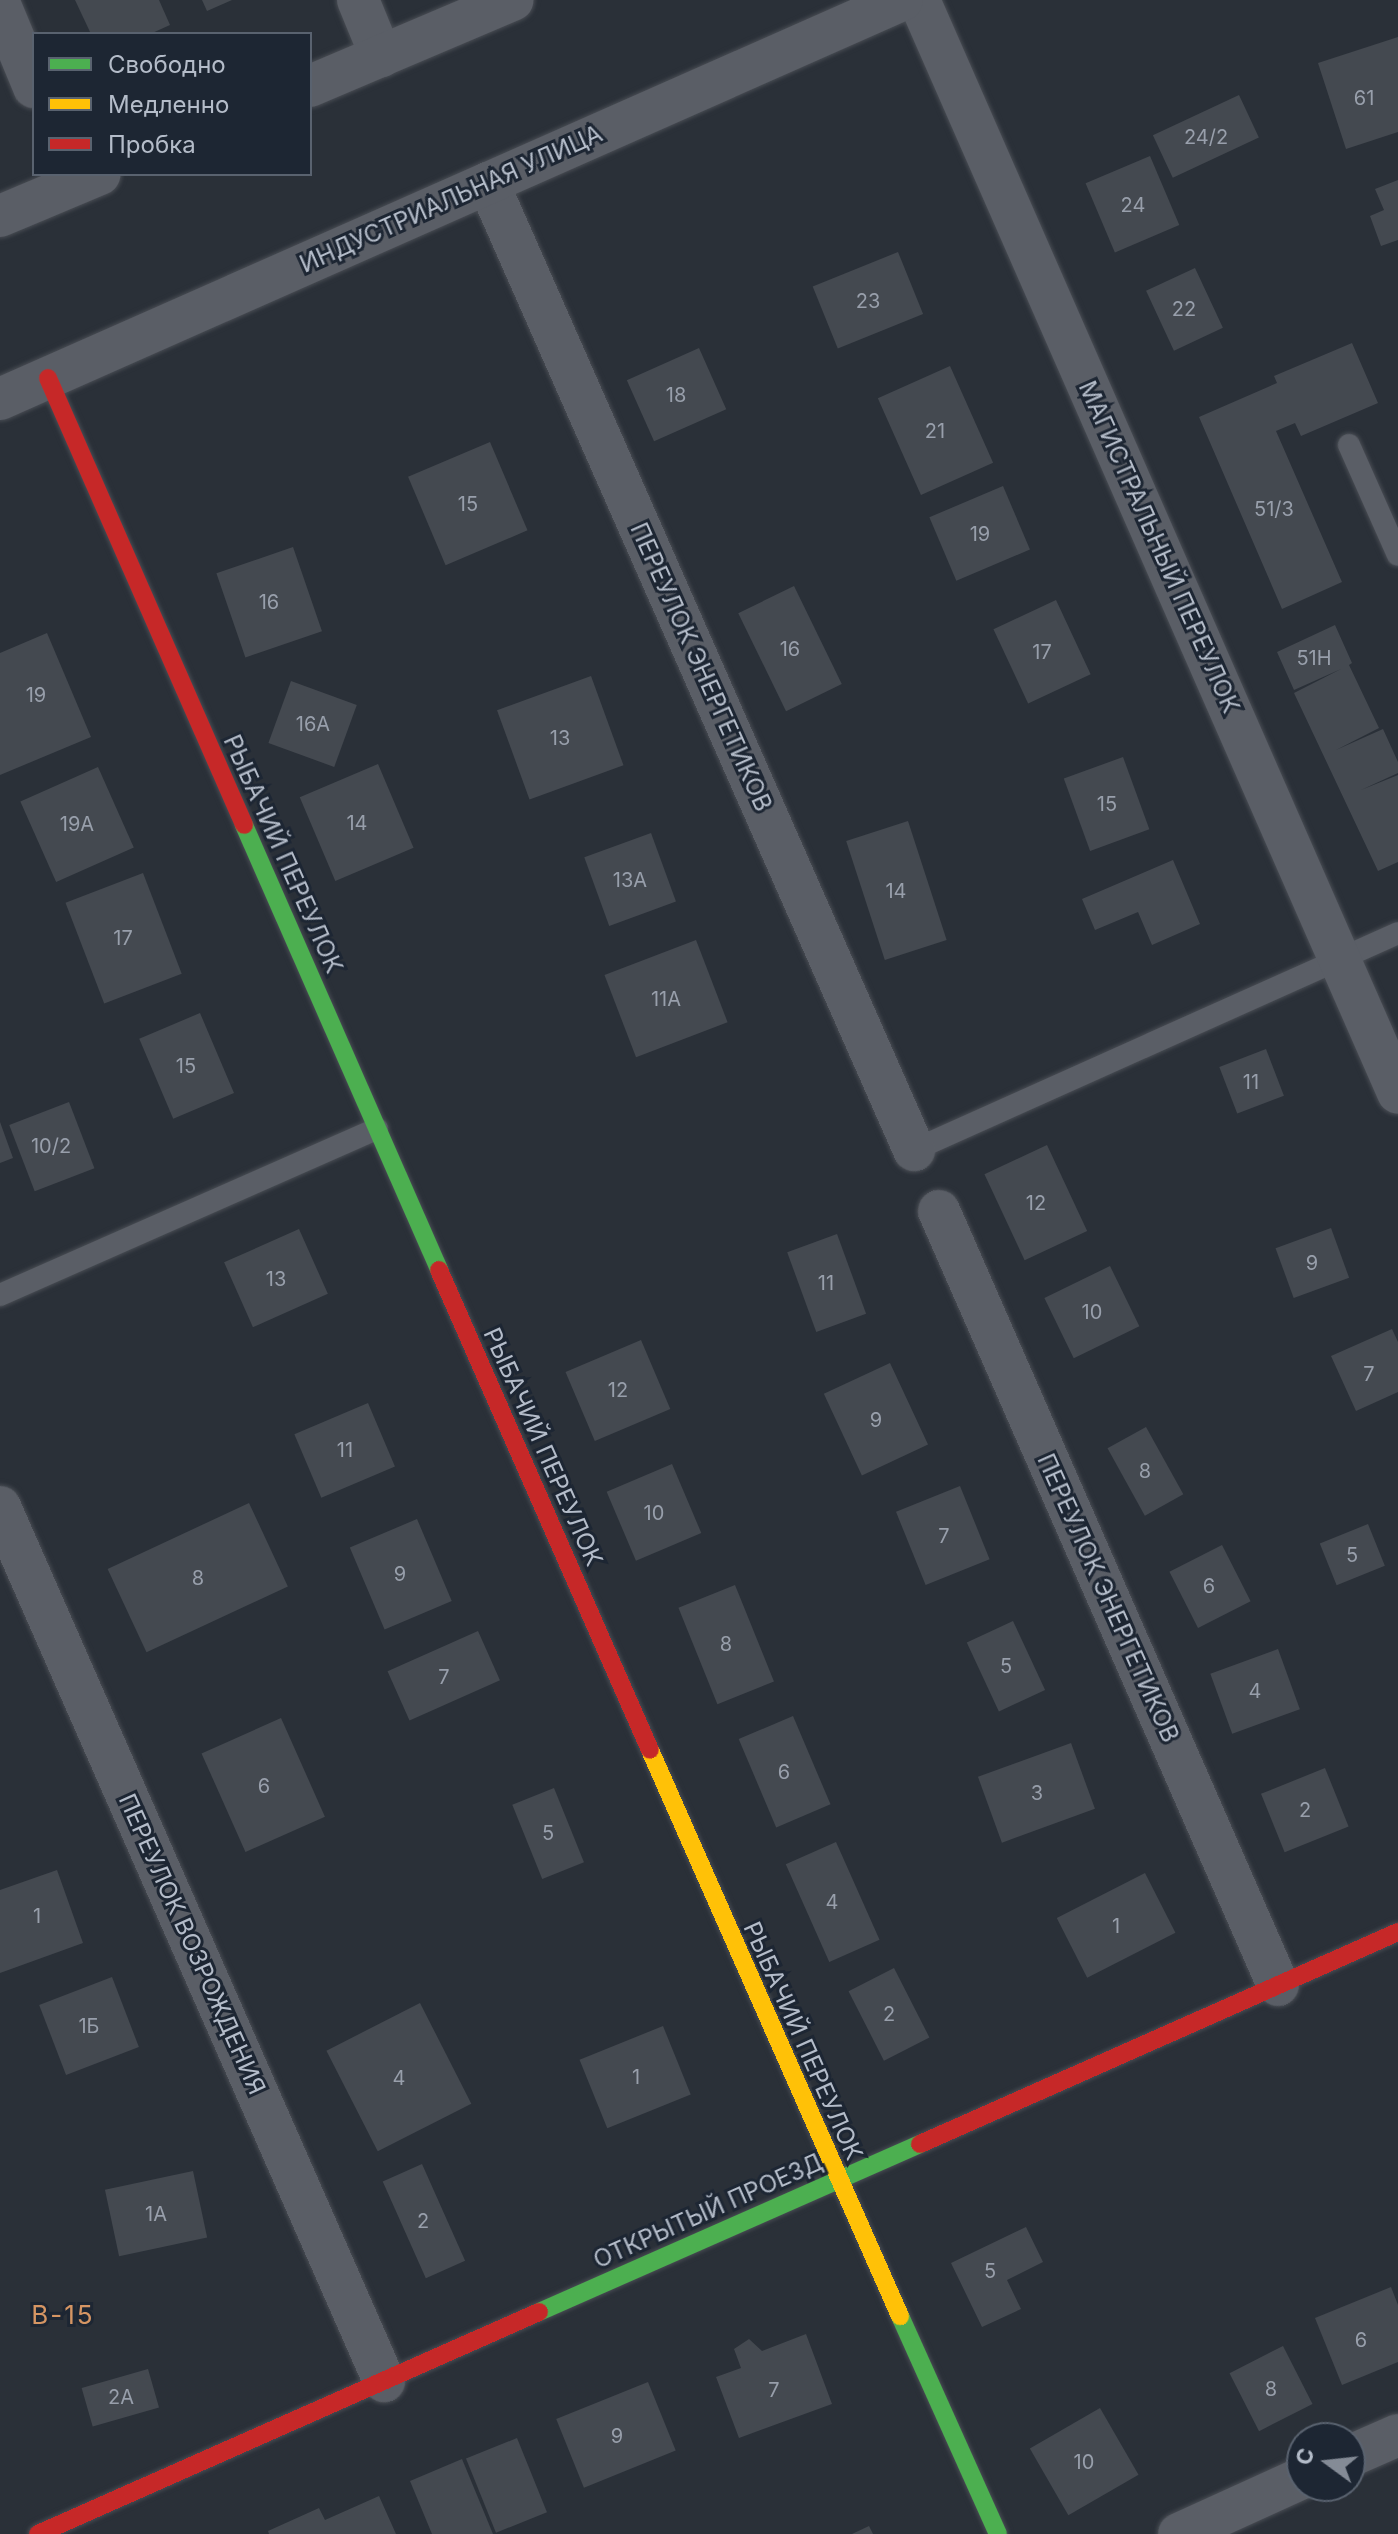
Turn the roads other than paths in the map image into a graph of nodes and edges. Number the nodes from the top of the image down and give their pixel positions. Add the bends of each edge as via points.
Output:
1 (358, 0) edge
2 (513, 0) edge
3 (902, 0) edge
4 (919, 0) edge
5 (0, 5) edge
6 (381, 56) junction
7 (32, 82) edge
8 (312, 85) edge
9 (82, 178) edge
10 (488, 183) junction
11 (0, 216) edge
12 (48, 378) junction
13 (0, 399) edge
14 (1349, 445) dead end
15 (1398, 555) edge
16 (1398, 933) edge
17 (1339, 960) junction
18 (1398, 1093) edge
19 (377, 1129) junction
20 (914, 1150) joint
21 (939, 1211) dead end
22 (0, 1295) edge
23 (0, 1507) edge
24 (1398, 1932) edge
25 (1278, 1985) junction
26 (838, 2180) junction
27 (384, 2381) junction
28 (1398, 2435) edge
29 (1366, 2449) edge
30 (1286, 2485) edge
31 (38, 2534) edge
32 (998, 2534) edge
33 (1179, 2534) edge

1 - 6 street
2 - 6 street
3 - 10 street, ИНДУСТРИАЛЬНАЯ УЛИЦА
4 - 17 street, МАГИСТРАЛЬНЫЙ ПЕРЕУЛОК
5 - 7 street
6 - 8 street
9 - 11 street
10 - 12 street, ИНДУСТРИАЛЬНАЯ УЛИЦА
10 - 20 street, ПЕРЕУЛОК ЭНЕРГЕТИКОВ
12 - 13 street, ИНДУСТРИАЛЬНАЯ УЛИЦА
12 - 19 street, РЫБАЧИЙ ПЕРЕУЛОК
14 - 15 lane
16 - 17 lane
17 - 18 street, МАГИСТРАЛЬНЫЙ ПЕРЕУЛОК
17 - 20 lane
19 - 22 lane
19 - 26 street, РЫБАЧИЙ ПЕРЕУЛОК
21 - 25 street, ПЕРЕУЛОК ЭНЕРГЕТИКОВ
23 - 27 street, ПЕРЕУЛОК ВОЗРОЖДЕНИЯ
24 - 25 street, ОТКРЫТЫЙ ПРОЕЗД
25 - 26 street, ОТКРЫТЫЙ ПРОЕЗД
26 - 27 street, ОТКРЫТЫЙ ПРОЕЗД
26 - 32 street, РЫБАЧИЙ ПЕРЕУЛОК
27 - 31 street, ОТКРЫТЫЙ ПРОЕЗД
28 - 29 street
30 - 33 street

